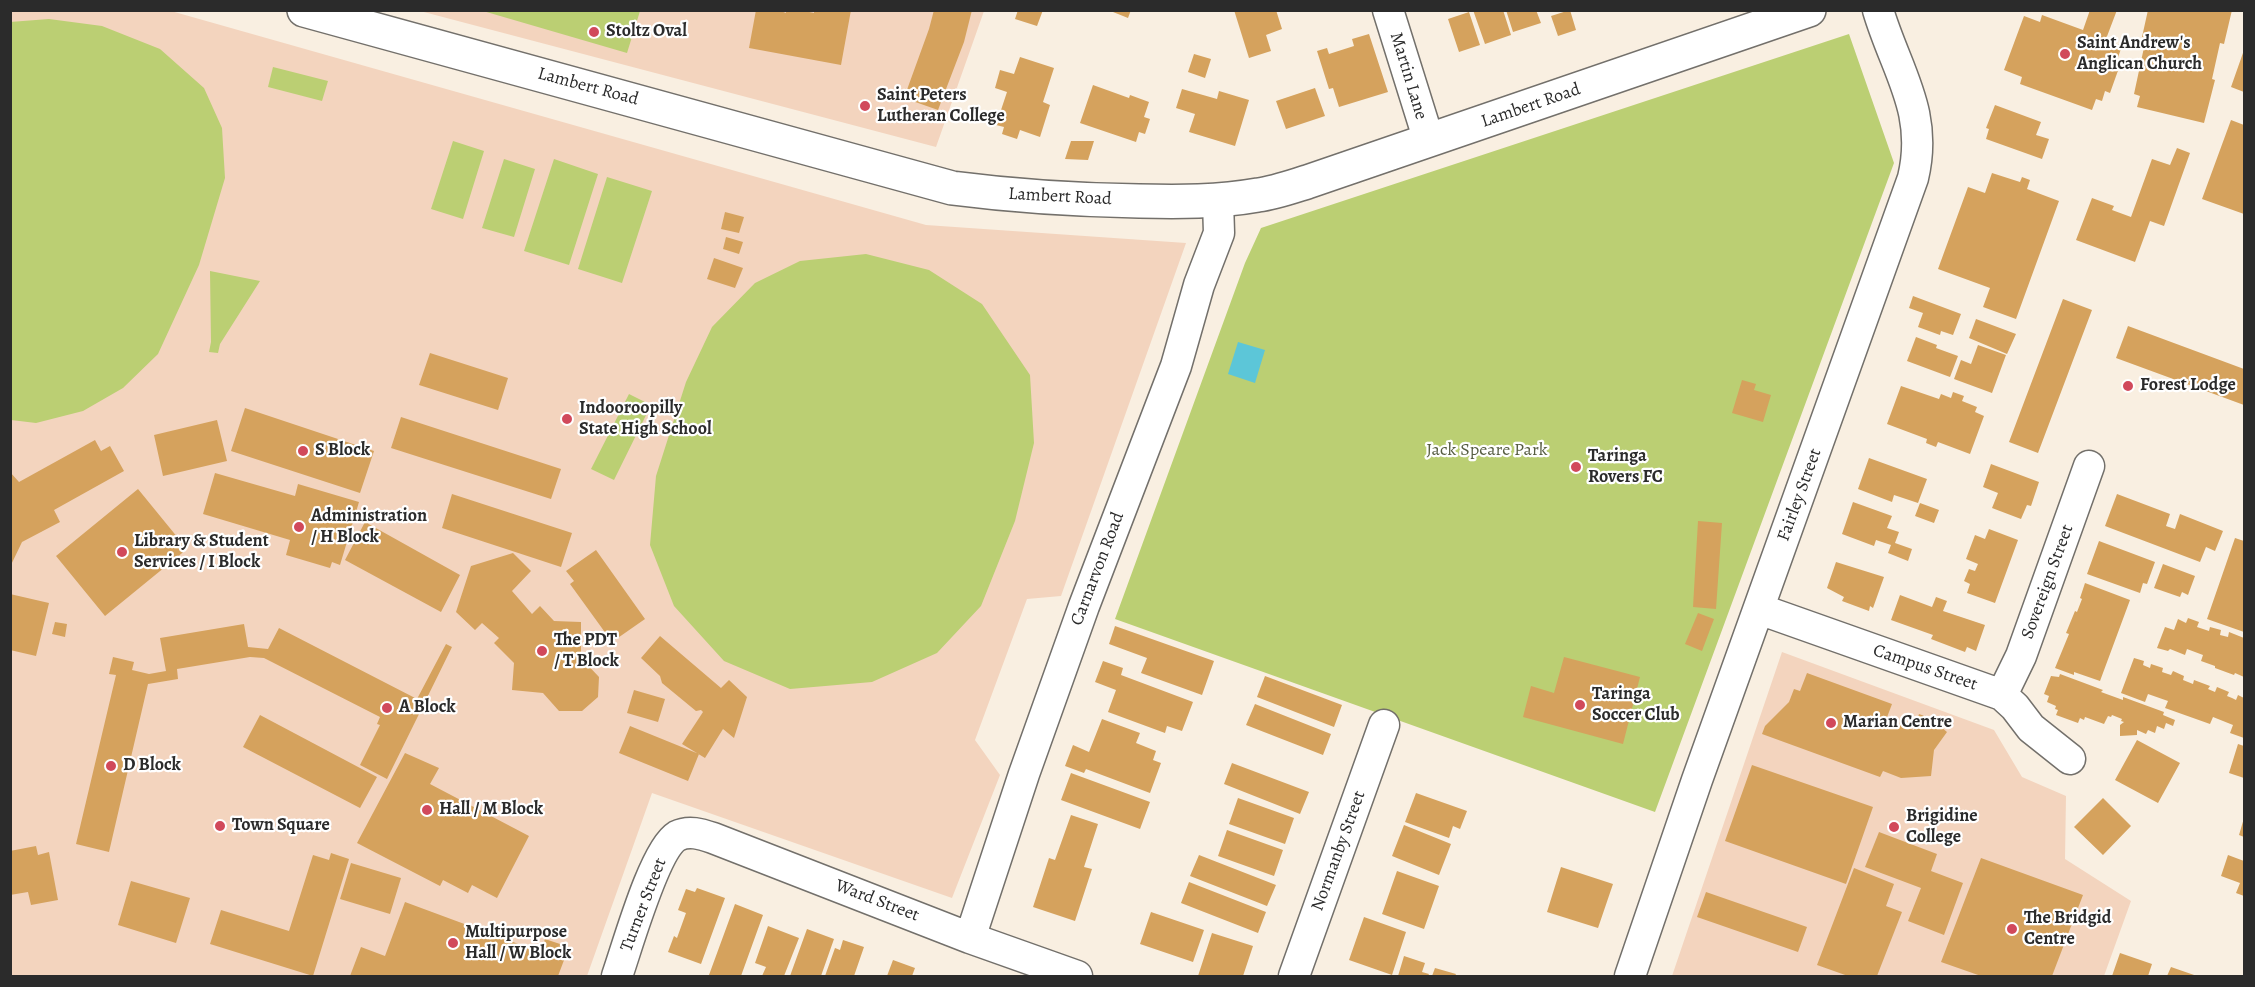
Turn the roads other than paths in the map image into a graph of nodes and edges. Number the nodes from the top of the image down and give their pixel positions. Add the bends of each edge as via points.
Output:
1 (304, 10) edge
2 (1388, 10) edge
3 (1809, 10) edge
4 (1878, 10) edge
5 (1429, 141) junction
6 (1218, 201) junction
7 (2089, 466) dead end
8 (1759, 609) junction
9 (2002, 695) junction
10 (1384, 725) dead end
11 (2070, 759) dead end
12 (676, 837) joint
13 (970, 938) junction
14 (1032, 969) edge
15 (617, 976) edge
16 (1077, 976) edge
17 (1294, 976) edge
18 (1630, 976) edge

1 - 6 main road, Lambert Road via 952,188 1100,201
2 - 5 street, Martin Lane
3 - 5 main road, Lambert Road
4 - 8 street, Fairley Street via 1912,102 1918,135 1916,165
5 - 6 main road, Lambert Road via 1261,195
6 - 13 street, Carnarvon Road via 1219,233 1199,285 1176,366 1083,606
7 - 9 street, Sovereign Street via 2021,656
8 - 9 street, Campus Street
8 - 18 street, Fairley Street
9 - 11 street, Campus Street via 2031,728
10 - 17 street, Normanby Street
12 - 13 street, Ward Street via 694,832 713,838
12 - 15 street, Turner Street via 658,859
13 - 14 street, Ward Street
14 - 16 street, Ward Street

